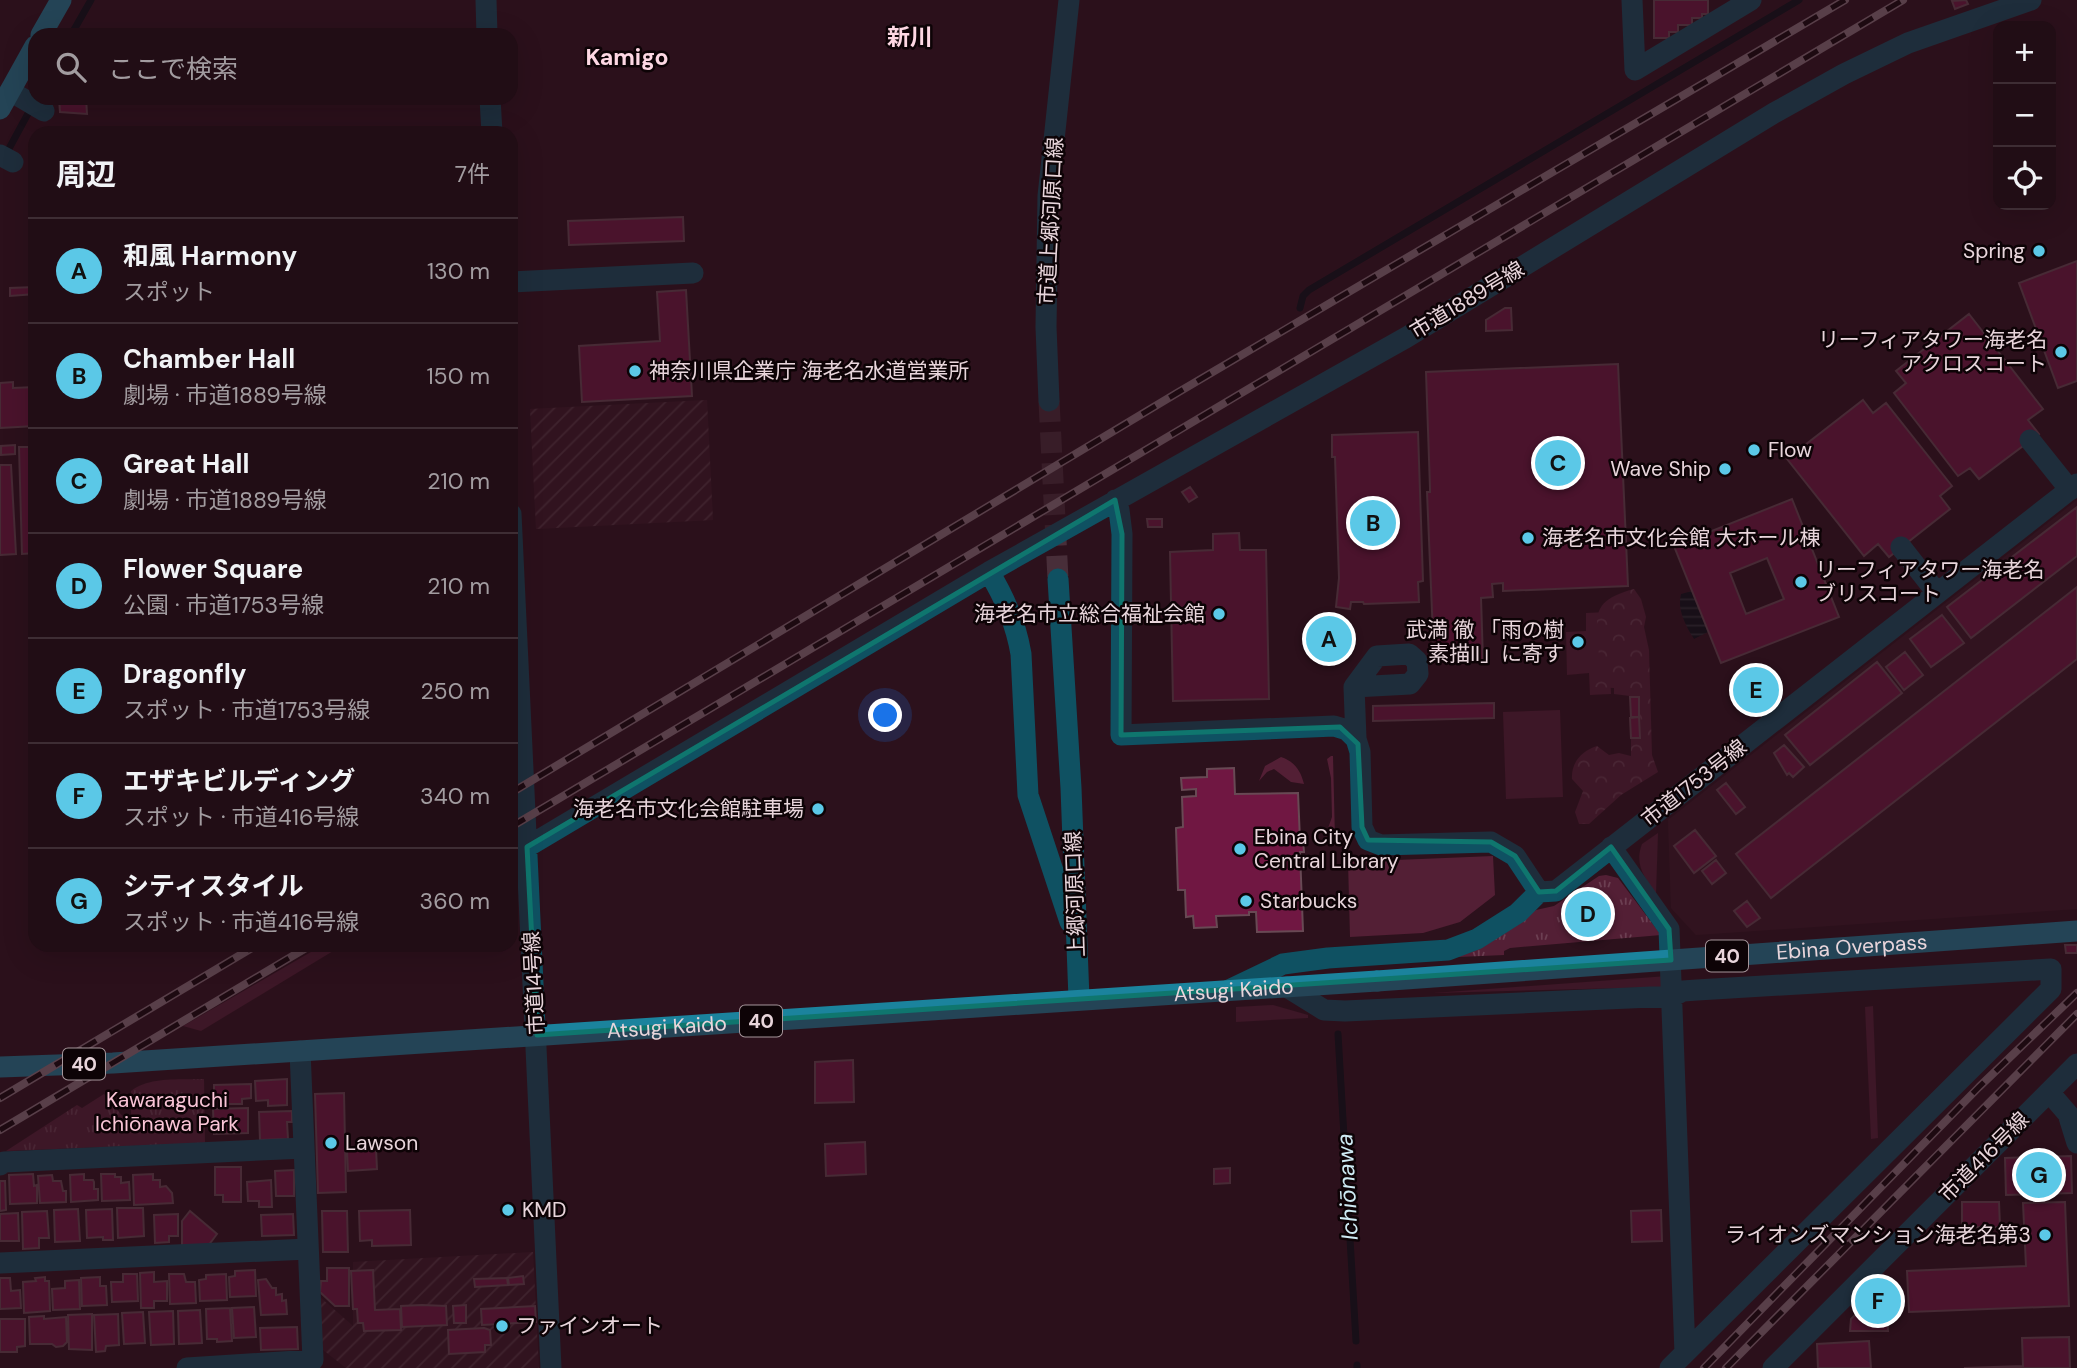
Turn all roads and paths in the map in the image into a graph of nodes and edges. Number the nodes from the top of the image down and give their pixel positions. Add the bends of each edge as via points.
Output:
1 (61, 0) edge
2 (486, 0) edge
3 (1069, 0) edge
4 (1632, 0) edge
5 (1751, 0) edge
6 (2031, 0) edge
7 (45, 28) edge
8 (487, 28) edge
9 (28, 83) edge
10 (24, 104) edge
11 (491, 105) edge
12 (492, 126) edge
13 (693, 273) dead end
14 (518, 282) edge
15 (1049, 401) tunnel mouth
16 (2030, 440) dead end
17 (2073, 487) edge
18 (1115, 500) junction
19 (1901, 547) dead end
20 (989, 572) junction
21 (1058, 579) tunnel mouth
22 (1937, 593) junction
23 (518, 659) edge
24 (1354, 687) dead end
25 (1356, 739) junction
26 (527, 847) junction
27 (1611, 847) junction
28 (1539, 892) junction
29 (2077, 930) edge
30 (1077, 944) junction
31 (1377, 981) joint
32 (1287, 987) junction
33 (1227, 991) junction
34 (1673, 996) junction
35 (1079, 999) junction
36 (537, 1035) junction
37 (300, 1051) junction
38 (2077, 1065) edge
39 (0, 1067) edge
40 (2049, 1092) junction
41 (2077, 1143) edge
42 (304, 1148) junction
43 (0, 1164) edge
44 (308, 1249) junction
45 (0, 1263) edge
46 (1677, 1361) edge
47 (187, 1368) edge
48 (551, 1368) edge
49 (1773, 1368) edge

1 - 7 main road
2 - 8 street
3 - 15 street, 市道上郷河原口線 via 1048,196
4 - 5 street via 1636,70
6 - 18 street, 市道1889号線 via 1908,43 1844,74 1407,337
9 - 10 main road
11 - 12 street
13 - 14 street
16 - 17 street
17 - 22 street, 市道1753号線
18 - 20 street, 市道1889号線
18 - 25 street via 1122,534 1121,735 1334,726
19 - 22 street
20 - 26 street, 市道1889号線
20 - 30 street via 1018,635 1028,795
21 - 30 street, 上郷河原口線
22 - 27 street, 市道1753号線
23 - 26 street, 市道14号線
24 - 25 street
25 - 28 street via 1362,827 1368,840 1381,845 1491,842 1515,856
26 - 36 street, 市道14号線
27 - 28 street, 市道1753号線 via 1556,891
27 - 34 street via 1669,929
28 - 33 street via 1518,913 1478,939 1448,950 1283,964
29 - 31 main road, Ebina Overpass / 40, bridge
30 - 35 street, 上郷河原口線
31 - 32 main road, Atsugi Kaido / 40
32 - 33 main road, Atsugi Kaido / 40
32 - 34 street via 1324,1010
33 - 35 main road, Atsugi Kaido / 40
34 - 46 street
34 - 46 street via 1683,991 2051,969 2051,989
35 - 36 main road, Atsugi Kaido / 40
36 - 37 main road, Atsugi Kaido / 40
36 - 48 street, 市道14号線
37 - 39 main road, Atsugi Kaido / 40
37 - 42 street
38 - 40 street, 市道416号線
40 - 41 street via 2068,1114
40 - 49 street, 市道416号線
42 - 43 street
42 - 44 street
44 - 45 street
44 - 47 street via 313,1360

